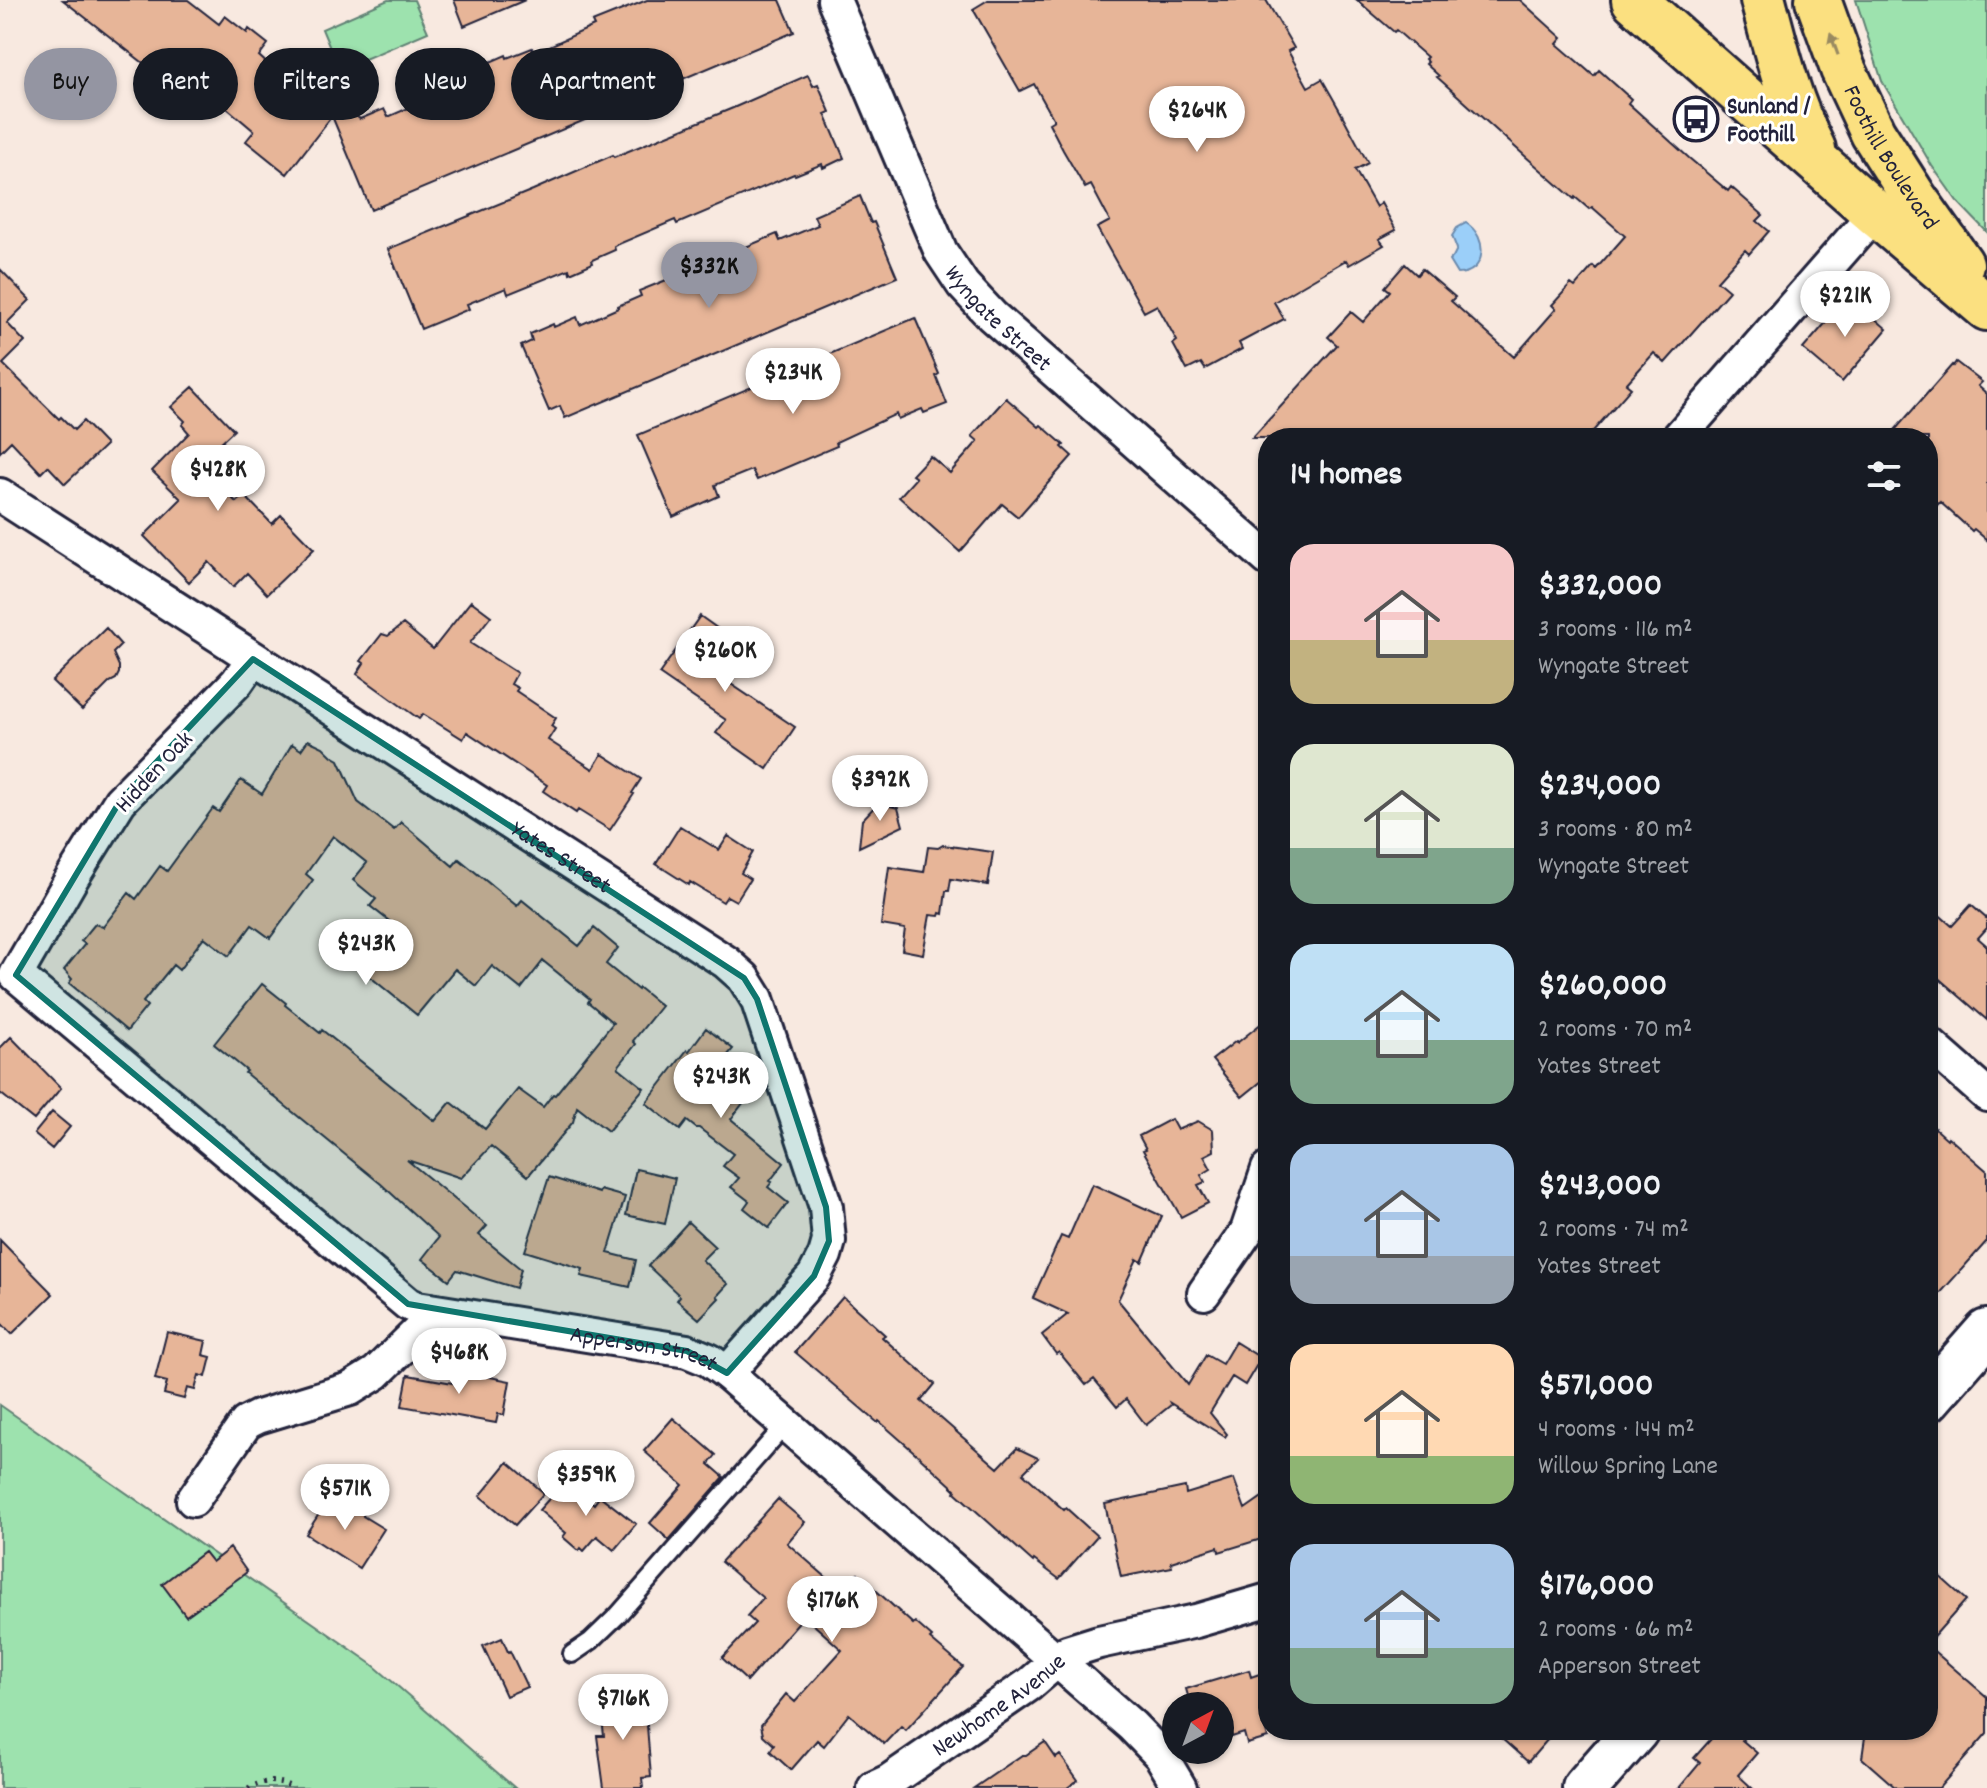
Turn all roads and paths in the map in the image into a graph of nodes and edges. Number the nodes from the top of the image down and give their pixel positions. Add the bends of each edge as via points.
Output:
1 (834, 0) edge
2 (1634, 0) edge
3 (1763, 0) edge
4 (1818, 0) edge
5 (1821, 163) junction
6 (1875, 213) junction
7 (1987, 305) edge
8 (1687, 428) edge
9 (0, 495) edge
10 (1258, 550) edge
11 (253, 659) junction
12 (16, 975) joint
13 (1938, 1052) edge
14 (1987, 1095) edge
15 (1258, 1199) edge
16 (1204, 1293) dead end
17 (428, 1310) junction
18 (1987, 1332) edge
19 (727, 1373) junction
20 (1938, 1388) edge
21 (786, 1424) junction
22 (193, 1500) dead end
23 (1258, 1603) edge
24 (572, 1654) dead end
25 (1057, 1660) junction
26 (1627, 1740) edge
27 (248, 1788) edge
28 (294, 1788) edge
29 (874, 1788) edge
30 (1180, 1788) edge
31 (1585, 1788) edge

1 - 10 street, Wyngate Street via 941,252 963,285
2 - 5 main road
3 - 5 main road, Foothill Boulevard via 1797,117
7 -> 4 main road, Foothill Boulevard via 1873,133
5 - 6 main road, Foothill Boulevard
6 - 7 main road, Foothill Boulevard
6 - 8 street
9 - 11 street, Yates Street
11 - 12 street, Hidden Oak via 237,682 120,801
11 - 19 street, Yates Street via 744,978 757,999 826,1207 829,1241 814,1276
12 - 17 street, Apperson Street via 400,1298
13 - 14 street
15 - 16 street via 1247,1231
17 - 19 street, Apperson Street via 687,1351
17 - 22 street via 423,1327 364,1382 246,1423
18 - 20 street
19 - 21 street, Apperson Street
21 - 24 lane via 618,1615
21 - 25 street, Apperson Street
23 - 25 street, Newhome Avenue via 1099,1642
25 - 29 street, Newhome Avenue via 1017,1693
25 - 30 street, Apperson Street via 1161,1756
26 - 31 street
27 - 28 path via 262,1781

